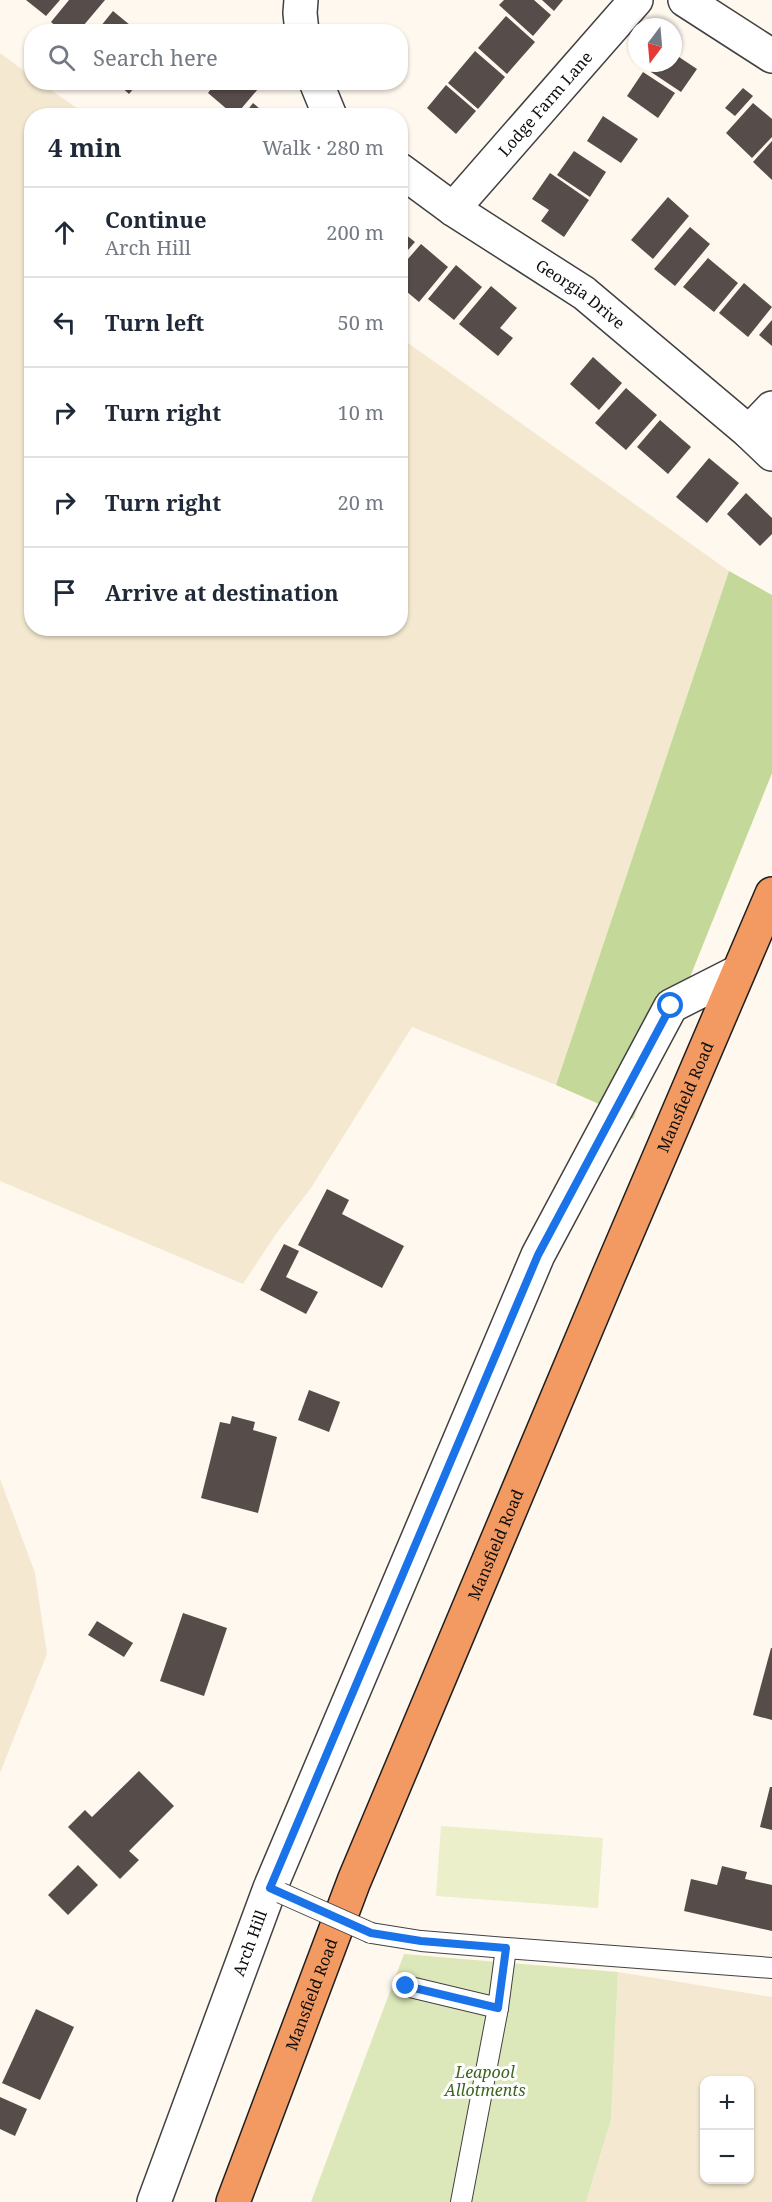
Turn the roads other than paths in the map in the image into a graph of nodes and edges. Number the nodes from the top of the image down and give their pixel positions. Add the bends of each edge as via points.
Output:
1 (301, 0) edge
2 (636, 0) edge
3 (685, 0) edge
4 (301, 24) edge
5 (772, 56) edge
6 (319, 90) edge
7 (327, 108) edge
8 (408, 176) edge
9 (453, 209) junction
10 (772, 408) edge
11 (761, 443) edge
12 (772, 894) edge
13 (738, 972) junction
14 (275, 1891) junction
15 (506, 1948) junction
16 (772, 1968) edge
17 (406, 1986) dead end
18 (498, 2008) junction
19 (154, 2202) edge
20 (233, 2202) edge
21 (461, 2202) edge

1 - 4 street
2 - 9 street, Lodge Farm Lane
3 - 5 street
6 - 7 street
8 - 9 street, Georgia Drive
9 - 11 street, Georgia Drive via 584,293
10 - 11 street, Georgia Drive
12 - 13 highway, Mansfield Road
13 - 14 street, Arch Hill via 671,1006 538,1255
13 - 20 highway, Mansfield Road via 354,1881
14 - 15 lane, bridge via 371,1933
14 - 19 street, Arch Hill
15 - 16 lane
15 - 18 lane
17 - 18 lane
18 - 21 lane

